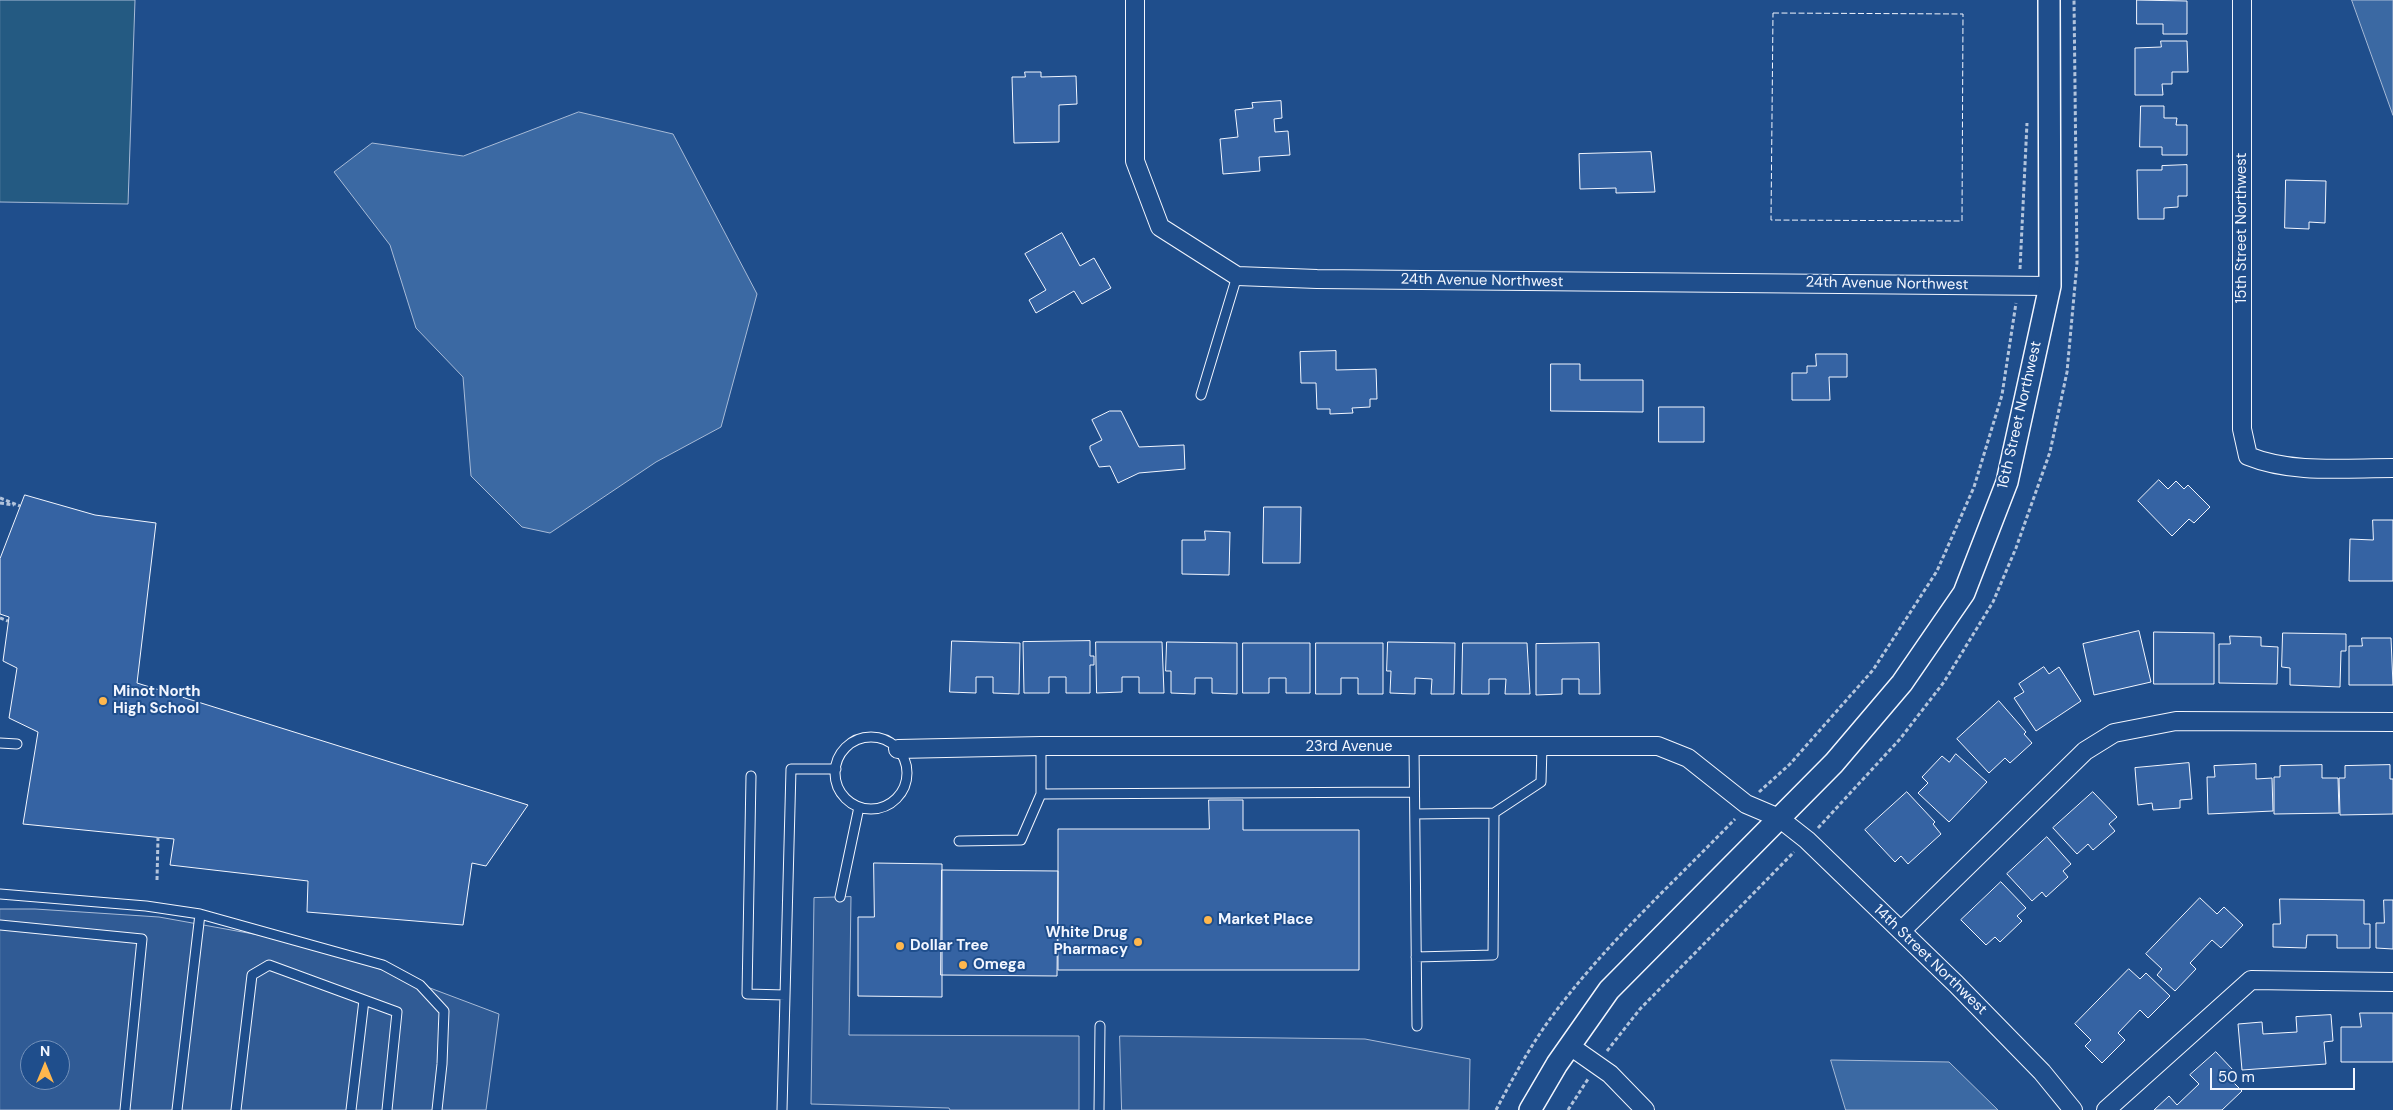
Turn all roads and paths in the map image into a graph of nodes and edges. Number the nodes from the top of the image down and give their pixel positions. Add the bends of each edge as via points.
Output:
1 (1135, 0) edge
2 (2049, 0) edge
3 (2074, 0) edge
4 (2242, 0) edge
5 (2028, 113) dead end
6 (1237, 276) junction
7 (2018, 285) junction
8 (2050, 286) junction
9 (1201, 395) dead end
10 (2393, 468) edge
11 (0, 498) edge
12 (0, 503) edge
13 (0, 618) edge
14 (8, 621) dead end
15 (2393, 722) edge
16 (0, 743) edge
17 (18, 744) dead end
18 (1041, 746) junction
19 (1414, 747) junction
20 (1542, 747) junction
21 (898, 749) junction
22 (836, 769) junction
23 (751, 776) dead end
24 (1414, 792) junction
25 (1041, 794) junction
26 (1746, 804) junction
27 (859, 807) junction
28 (1494, 813) junction
29 (1415, 814) junction
30 (1779, 818) junction
31 (158, 837) dead end
32 (1807, 840) junction
33 (959, 841) dead end
34 (158, 880) dead end
35 (0, 894) edge
36 (840, 897) dead end
37 (200, 914) junction
38 (0, 925) edge
39 (1901, 931) junction
40 (1416, 957) junction
41 (2393, 982) edge
42 (784, 995) junction
43 (364, 1000) junction
44 (1100, 1026) dead end
45 (1417, 1026) dead end
46 (1570, 1046) junction
47 (1596, 1064) junction
48 (125, 1110) edge
49 (177, 1110) edge
50 (236, 1110) edge
51 (351, 1110) edge
52 (387, 1110) edge
53 (437, 1110) edge
54 (782, 1110) edge
55 (1099, 1110) edge
56 (1496, 1110) edge
57 (1530, 1110) edge
58 (1568, 1110) edge
59 (1645, 1110) edge
60 (2074, 1110) edge
61 (2106, 1110) edge

1 - 6 street via 1135,161 1160,227
2 - 8 street, 16th Street Northwest
3 - 32 path via 2077,263 2067,372 2050,452 1993,602 1944,682 1900,739
4 - 10 street, 15th Street Northwest via 2242,429 2248,456 2293,467
5 - 7 path
6 - 7 street, 24th Avenue Northwest
6 - 9 lane
7 - 8 street, 24th Avenue Northwest
7 - 26 path via 2002,395 1974,487 1937,571 1873,670 1790,764
8 - 30 street, 16th Street Northwest via 2007,482 1964,593 1902,683 1834,763
11 - 12 path via 20,506
13 - 14 path
15 - 39 street via 2176,721 2114,733 2086,751
16 - 17 lane
18 - 19 street, 23rd Avenue
18 - 21 street, 23rd Avenue
18 - 25 lane
19 - 20 street, 23rd Avenue
19 - 24 lane
20 - 26 street, 23rd Avenue via 1658,746 1688,758
20 - 28 lane via 1541,782
21 - 22 lane via 889,741 866,737 846,748
21 - 27 lane via 908,770 902,792 883,807
22 - 27 lane via 836,781 841,792
22 - 42 lane via 791,769
23 - 42 lane via 747,994
24 - 25 lane
24 - 29 lane
25 - 33 lane via 1021,840
26 - 30 street, 23rd Avenue
26 - 56 path via 1564,1000 1517,1069
27 - 36 lane
28 - 29 lane
28 - 40 lane via 1493,955
29 - 40 lane
30 - 32 street, 14th Street Northwest
30 - 46 street, 16th Street Northwest via 1609,990
31 - 34 path
32 - 39 street, 14th Street Northwest
32 - 47 path via 1640,1009
35 - 37 lane via 137,905
37 - 49 lane
37 - 53 lane via 383,966 420,985 444,1012
38 - 48 lane via 142,939
39 - 60 street, 14th Street Northwest via 2042,1072
40 - 45 lane
41 - 61 street via 2251,980
42 - 54 lane
43 - 50 lane via 269,966 252,975
43 - 51 lane
43 - 52 lane via 397,1012
44 - 55 lane
46 - 47 street
46 - 57 street, 16th Street Northwest
47 - 58 path
47 - 59 street

